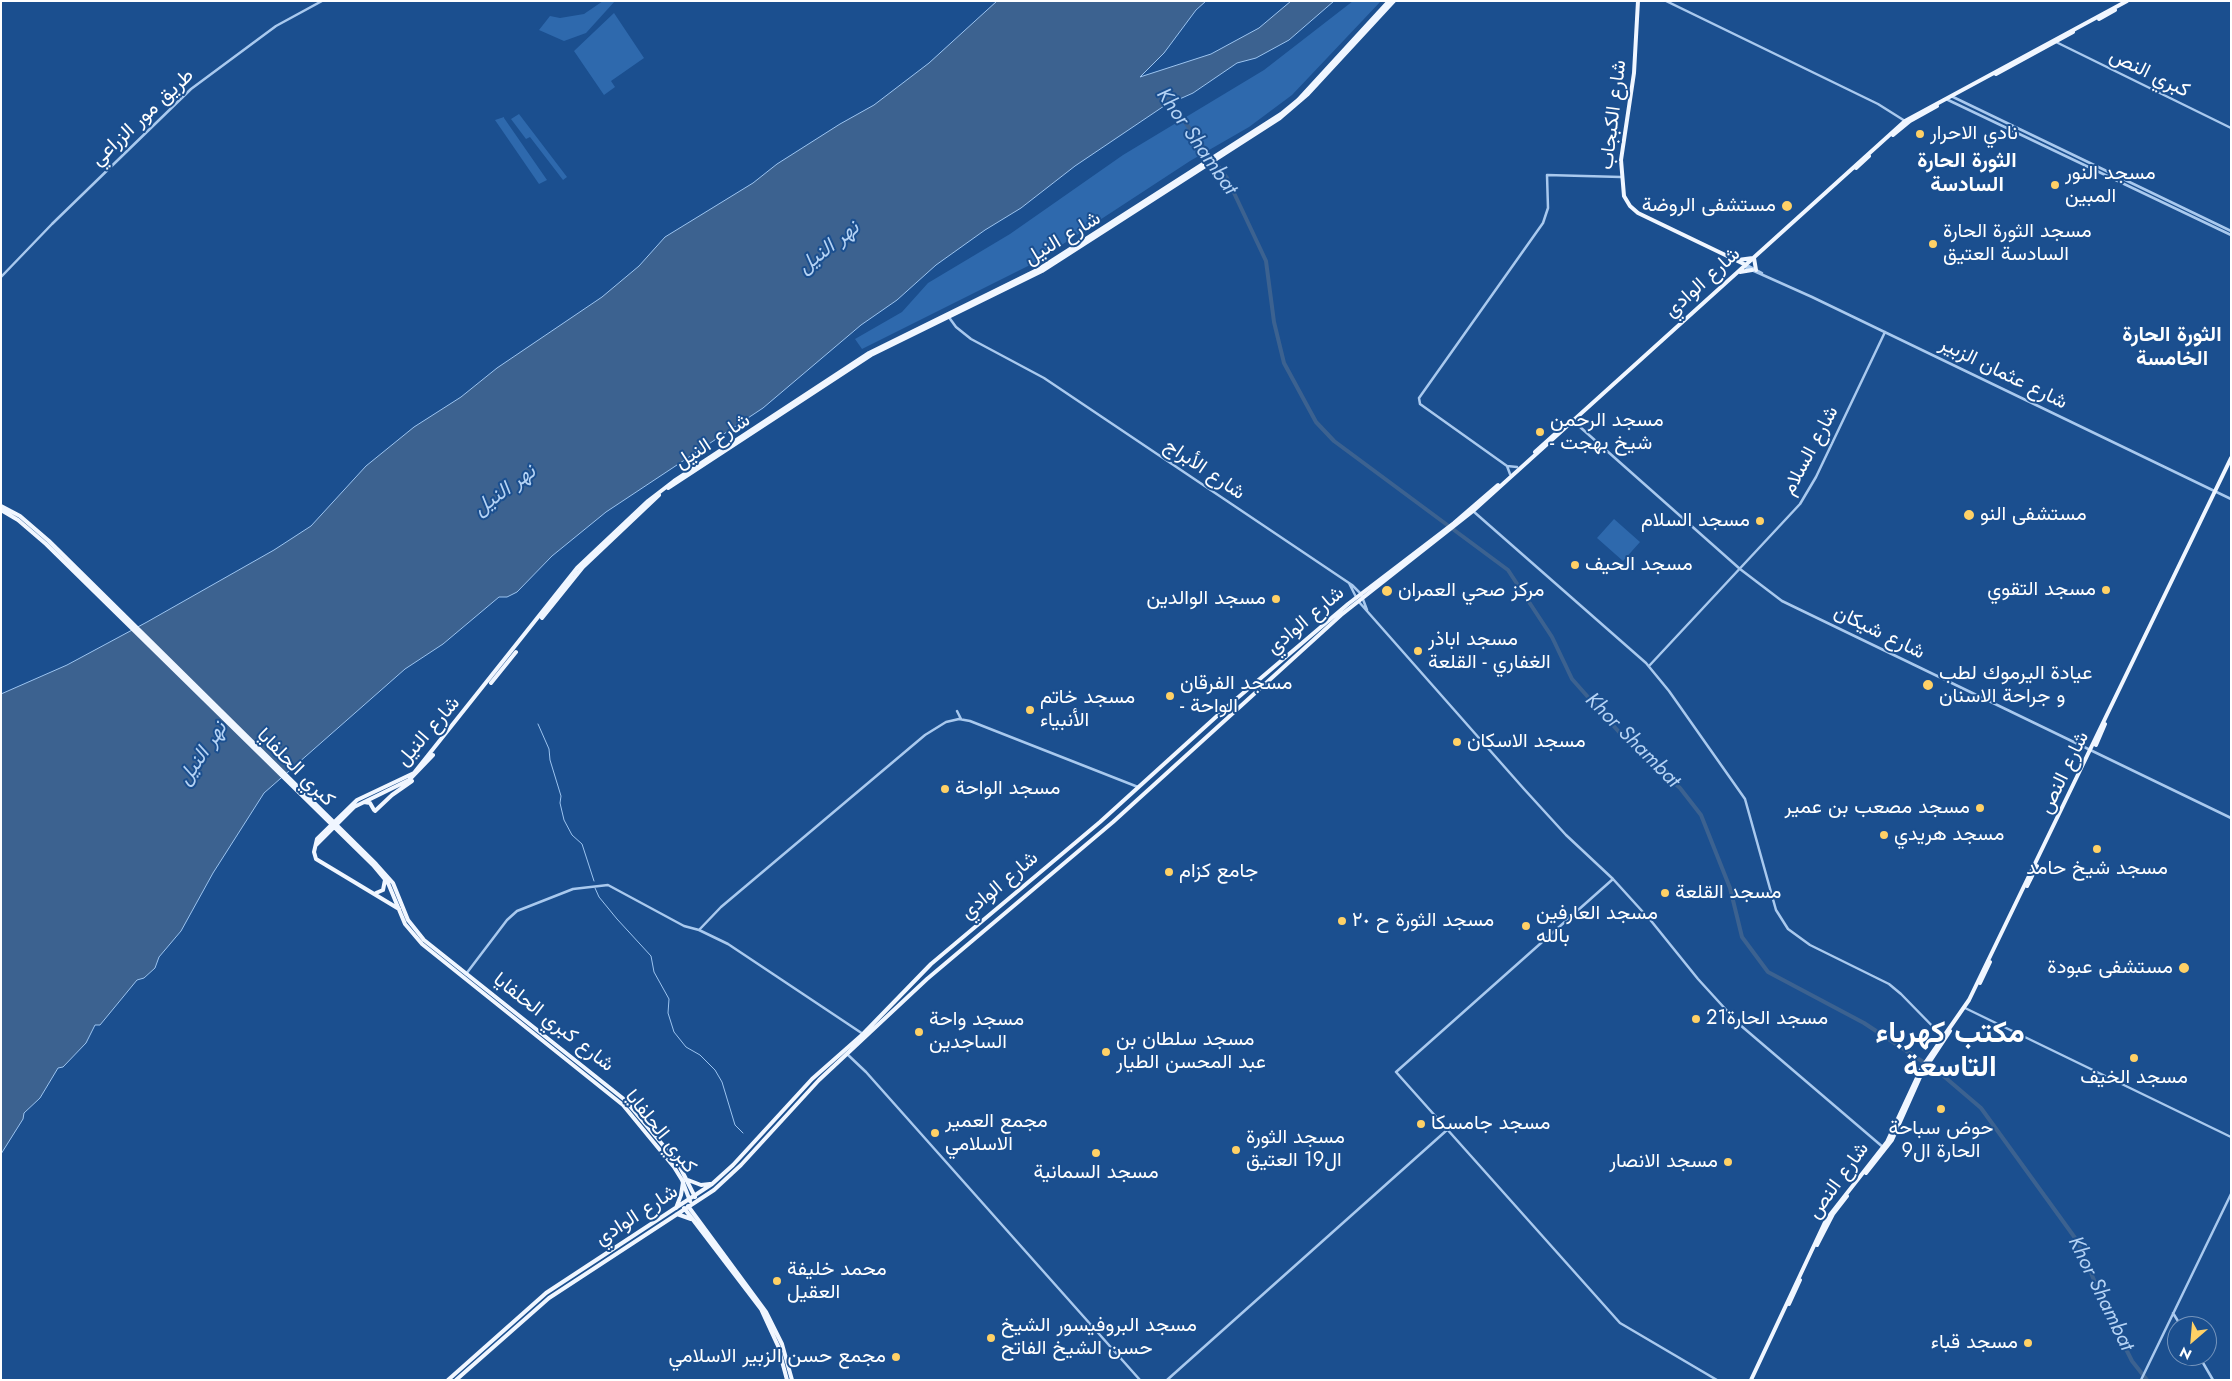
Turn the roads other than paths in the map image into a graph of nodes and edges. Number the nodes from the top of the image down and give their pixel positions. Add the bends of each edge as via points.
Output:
1 (322, 1) edge
2 (1390, 1) edge
3 (1394, 1) edge
4 (1638, 1) edge
5 (1666, 1) edge
6 (2128, 1) edge
7 (2132, 1) edge
8 (2056, 42) junction
9 (1952, 96) junction
10 (1946, 99) junction
11 (1904, 121) junction
12 (2231, 128) edge
13 (1220, 155) junction
14 (1850, 172) junction
15 (1621, 177) junction
16 (2231, 231) edge
17 (2231, 236) edge
18 (1754, 258) junction
19 (1737, 262) junction
20 (1746, 266) junction
21 (1754, 270) junction
22 (1739, 272) junction
23 (1, 277) edge
24 (948, 315) junction
25 (1885, 332) junction
26 (1573, 419) junction
27 (2231, 458) edge
28 (707, 461) junction
29 (2231, 462) edge
30 (1508, 466) junction
31 (1517, 467) junction
32 (1510, 474) junction
33 (2216, 492) junction
34 (2231, 498) edge
35 (1, 506) edge
36 (1, 510) edge
37 (1473, 511) junction
38 (1455, 524) junction
39 (1740, 569) junction
40 (1349, 583) junction
41 (1362, 596) junction
42 (1357, 599) junction
43 (1368, 612) junction
44 (123, 617) junction
45 (1649, 666) junction
46 (957, 711) dead end
47 (962, 719) junction
48 (1179, 750) junction
49 (2091, 751) junction
50 (1172, 757) junction
51 (1184, 757) junction
52 (1178, 764) junction
53 (418, 773) junction
54 (1138, 788) junction
55 (359, 803) junction
56 (2231, 818) edge
57 (1100, 822) junction
58 (1093, 828) junction
59 (1104, 830) junction
60 (1099, 834) junction
61 (316, 845) junction
62 (384, 875) junction
63 (1613, 879) junction
64 (374, 892) junction
65 (999, 907) junction
66 (399, 909) junction
67 (992, 912) junction
68 (1004, 914) junction
69 (998, 919) junction
70 (699, 930) junction
71 (466, 974) junction
72 (1966, 1007) junction
73 (863, 1034) junction
74 (1943, 1038) junction
75 (847, 1054) junction
76 (625, 1104) junction
77 (778, 1116) junction
78 (782, 1120) junction
79 (1447, 1130) junction
80 (2231, 1137) edge
81 (1884, 1148) junction
82 (686, 1181) junction
83 (712, 1184) junction
84 (2231, 1194) edge
85 (694, 1196) junction
86 (686, 1202) junction
87 (690, 1206) junction
88 (676, 1208) junction
89 (676, 1214) junction
90 (693, 1221) junction
91 (616, 1250) junction
92 (608, 1255) junction
93 (2173, 1313) junction
94 (2175, 1316) edge
95 (780, 1345) junction
96 (2205, 1366) edge
97 (448, 1380) edge
98 (456, 1380) edge
99 (787, 1380) edge
100 (792, 1380) edge
101 (1140, 1380) edge
102 (1167, 1380) edge
103 (1717, 1380) edge
104 (1753, 1380) edge
105 (2141, 1380) edge
106 (2213, 1380) edge

1 - 23 street, طريق مور الزراعي via 276,26 191,89
2 - 13 main road via 1298,100
3 - 13 main road via 1294,108
4 - 15 main road, شارع الكبجاب via 1634,73
5 - 11 street
6 - 9 main road, شارع الوادي
7 - 8 main road, شارع الوادي
8 - 9 main road, شارع الوادي
8 - 12 street, كبري النص
9 - 10 main road, شارع الوادي
9 - 16 street
10 - 11 main road, شارع الوادي
10 - 14 main road, شارع الوادي via 1905,124
10 - 17 street
11 - 14 main road, شارع الوادي
13 - 24 main road, شارع النيل via 1042,271
14 - 18 main road, شارع الوادي
15 - 19 main road, شارع الكبجاب via 1624,196 1633,209
15 - 30 street via 1548,175 1548,208 1543,223 1420,398 1420,404
18 - 19 main road
18 - 20 main road, شارع الوادي
18 - 21 main road
19 - 20 main road
19 - 22 main road
20 - 21 street, شارع عثمان الزبير
20 - 22 main road, شارع الوادي
21 - 22 main road
21 - 25 street, شارع عثمان الزبير
22 - 26 main road, شارع الوادي
24 - 28 main road, شارع النيل via 871,355
24 - 40 street, شارع الأبراج via 956,327 971,339 1044,378
25 - 33 street, شارع عثمان الزبير
25 - 39 street, شارع السلام via 1808,493
26 - 31 main road, شارع الوادي
26 - 37 main road, شارع الوادي
26 - 39 street, شارع شيكان
27 - 33 main road, شارع النص
28 - 53 main road, شارع النيل via 656,497 583,567
28 - 61 main road, شارع النيل via 658,493 577,568 414,773 352,804 319,836
29 - 33 main road, شارع النص
30 - 31 street
30 - 32 street
31 - 32 main road, شارع الوادي
32 - 38 main road, شارع الوادي
33 - 34 street, شارع عثمان الزبير
33 - 49 main road, شارع النص
35 - 44 main road via 31,525
36 - 44 main road via 29,528
37 - 38 main road, شارع الوادي
37 - 45 street
38 - 41 main road, شارع الوادي
39 - 45 street, شارع السلام
39 - 49 street, شارع شيكان via 1789,604
40 - 41 street, شارع الأبراج
40 - 42 street
41 - 42 main road, شارع الوادي
41 - 43 street
42 - 43 street
42 - 48 main road, شارع الوادي
42 - 51 main road, شارع الوادي
43 - 63 street via 1524,790
44 - 62 main road, كبري الحلفايا
45 - 74 street via 1745,799 1776,910 1788,929 1810,946 1889,984
46 - 47 street
47 - 54 street
47 - 70 street via 943,724 925,735 721,907
48 - 50 main road, شارع الوادي
48 - 51 main road
49 - 56 street, شارع شيكان
49 - 72 main road, شارع النص
50 - 52 main road via 1177,758
50 - 54 main road, شارع الوادي
51 - 52 main road, شارع الوادي
52 - 59 main road, شارع الوادي
53 - 55 main road, شارع النيل via 406,782
53 - 55 main road via 375,811 370,803
54 - 57 main road, شارع الوادي
55 - 61 main road, شارع النيل
57 - 58 main road, شارع الوادي
57 - 59 main road via 1100,828
58 - 60 main road
58 - 65 main road, شارع الوادي
59 - 60 main road, شارع الوادي
60 - 68 main road, شارع الوادي
61 - 64 main road via 316,858
62 - 64 main road via 383,890
62 - 66 main road, كبري الحلفايا
62 - 71 main road, شارع كبري الحلفايا via 396,890 414,930
63 - 79 street via 1396,1072
63 - 81 street via 1739,1024
64 - 66 main road
65 - 67 main road, شارع الوادي
65 - 68 main road
66 - 76 main road, كبري الحلفايا via 405,924 422,944
67 - 69 main road
67 - 73 main road, شارع الوادي via 914,979
68 - 69 main road, شارع الوادي
69 - 75 main road, شارع الوادي via 928,978
70 - 71 street via 684,926 612,886 579,887 514,913
70 - 73 street via 750,958
71 - 76 main road, شارع كبري الحلفايا
72 - 74 main road, شارع النص
72 - 80 street
73 - 77 main road, شارع الوادي via 812,1079
74 - 81 main road, شارع النص via 1922,1070 1897,1131
75 - 78 main road, شارع الوادي
75 - 101 street
76 - 82 main road, شارع كبري الحلفايا via 670,1154
77 - 78 main road
77 - 83 main road, شارع الوادي
78 - 87 main road, شارع الوادي via 733,1173
79 - 102 street
79 - 103 street via 1620,1323
81 - 104 main road, شارع النص via 1830,1219
82 - 83 main road
82 - 85 main road, شارع كبري الحلفايا
82 - 86 main road, كبري الحلفايا
82 - 88 main road
83 - 85 main road, شارع الوادي
84 - 93 street
85 - 86 main road, شارع الوادي
85 - 87 main road, شارع كبري الحلفايا
86 - 87 main road, كبري الحلفايا
86 - 88 main road, شارع الوادي
87 - 89 main road, شارع الوادي
87 - 90 main road
87 - 95 main road via 756,1297
88 - 91 main road, شارع الوادي
89 - 90 main road
89 - 91 main road, شارع الوادي
90 - 95 main road via 753,1298
91 - 92 main road, شارع الوادي
92 - 97 main road, شارع الوادي via 546,1293
92 - 98 main road, شارع الوادي via 540,1304
93 - 94 street
93 - 105 street
95 - 99 main road
95 - 100 main road
96 - 106 street

